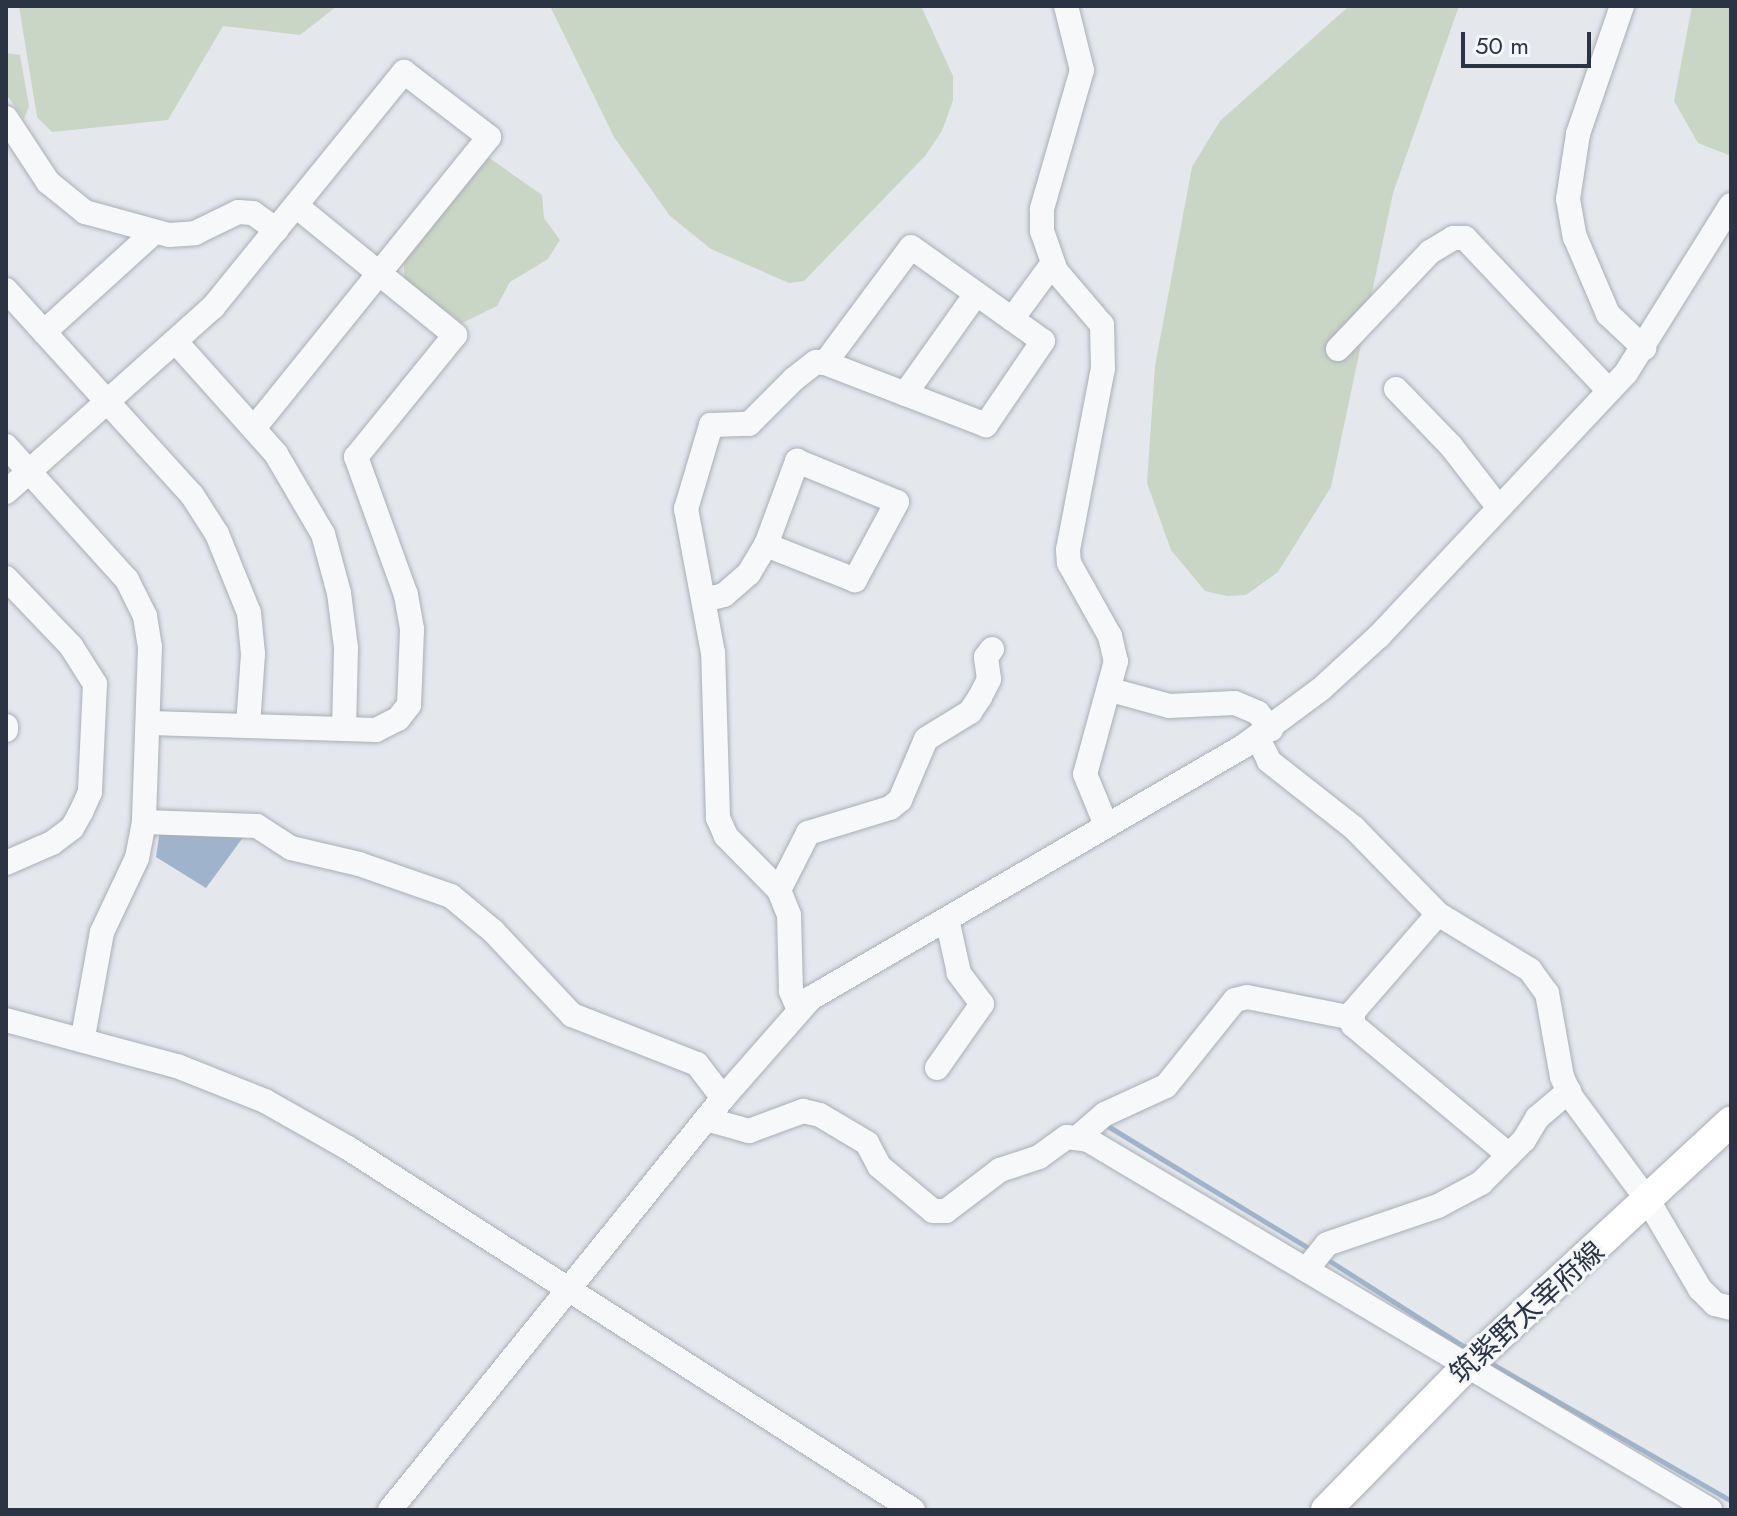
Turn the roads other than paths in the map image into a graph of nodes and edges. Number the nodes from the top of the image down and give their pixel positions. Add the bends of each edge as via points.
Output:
1 (1066, 6) edge
2 (1622, 6) edge
3 (6, 118) edge
4 (1731, 205) edge
5 (296, 206) junction
6 (276, 230) junction
7 (153, 233) junction
8 (1053, 263) junction
9 (379, 273) junction
10 (6, 290) edge
11 (976, 294) junction
12 (1012, 319) junction
13 (44, 332) junction
14 (176, 342) junction
15 (1644, 348) junction
16 (1338, 349) dead end
17 (825, 363) junction
18 (1396, 389) dead end
19 (1608, 390) junction
20 (905, 394) junction
21 (106, 403) junction
22 (255, 427) junction
23 (6, 446) edge
24 (29, 472) junction
25 (6, 492) edge
26 (1499, 508) junction
27 (766, 545) junction
28 (6, 578) edge
29 (705, 600) junction
30 (992, 649) dead end
31 (1111, 690) junction
32 (150, 723) junction
33 (248, 725) junction
34 (344, 728) junction
35 (1264, 733) junction
36 (144, 822) junction
37 (1106, 825) junction
38 (6, 863) edge
39 (779, 890) junction
40 (1438, 914) junction
41 (947, 919) junction
42 (799, 1010) junction
43 (1353, 1018) junction
44 (6, 1020) edge
45 (83, 1037) junction
46 (937, 1068) dead end
47 (1569, 1091) junction
48 (723, 1098) junction
49 (706, 1119) junction
50 (1731, 1121) edge
51 (1077, 1138) junction
52 (1509, 1155) junction
53 (1649, 1202) junction
54 (1306, 1270) junction
55 (568, 1291) junction
56 (1731, 1308) edge
57 (1469, 1364) junction
58 (390, 1510) edge
59 (913, 1510) edge
60 (1326, 1510) edge
61 (1710, 1510) edge

1 - 8 street via 1082,70 1042,209 1042,231
2 - 15 street via 1578,134 1568,199 1575,237 1608,314
3 - 7 street via 35,165 68,202
4 - 15 street
5 - 6 street
5 - 9 street
5 - 9 street via 404,72 489,137
6 - 7 street via 253,213 238,212 195,233
6 - 14 street via 213,307
7 - 13 street
8 - 12 street
8 - 31 street via 1102,325 1103,368 1068,550 1069,563 1110,636 1116,661
9 - 22 street
9 - 34 street via 455,335 356,457 406,595 412,674 409,705 398,719 376,730
10 - 13 street
11 - 12 street
11 - 17 street via 911,247
11 - 20 street
12 - 20 street via 1043,341 986,425
13 - 21 street
14 - 21 street
14 - 22 street
15 - 19 street
16 - 19 street via 1430,252 1453,238 1465,238
17 - 20 street
17 - 29 street via 816,362 794,379 749,424 711,425 686,509
18 - 26 street via 1451,446
19 - 26 street
21 - 24 street
21 - 33 street via 192,495 238,576 253,654
22 - 34 street via 300,488 323,534 339,593 346,648
23 - 24 street
24 - 25 street
24 - 32 street via 127,580 145,616
26 - 35 street via 1379,636
27 - 27 street via 797,461 897,502 855,580
27 - 29 street via 749,573 724,595
28 - 38 street via 71,646 95,684 90,792 81,812 72,828 52,843
29 - 39 street via 713,653 718,818 726,836
30 - 39 street via 986,657 989,679 980,697 970,712 926,739 900,800 890,808 808,833
31 - 35 street via 1169,706 1235,703 1258,713
31 - 37 street via 1085,774
32 - 33 street
32 - 36 street
33 - 34 street
35 - 37 street
35 - 40 street via 1269,761 1354,828
36 - 45 street via 137,858 102,932
36 - 48 street via 257,826 291,848 359,864 451,896 493,931 572,1015 697,1064
37 - 41 street
39 - 42 street via 789,915 791,991
40 - 43 street
40 - 47 street via 1530,970 1547,993
41 - 42 street
41 - 46 street via 959,973 982,1004
42 - 48 street
43 - 51 street via 1247,997 1235,1000 1166,1086 1105,1114
43 - 52 street via 1353,1025
44 - 45 street
45 - 55 street via 265,1101 348,1148
47 - 52 street via 1537,1118
47 - 53 street
48 - 49 street
49 - 51 street via 749,1131 803,1111 820,1115 867,1143 879,1166 933,1211 961,1202 1000,1170 1039,1157 1067,1137
49 - 55 street
50 - 53 main road, 筑紫野太宰府線
51 - 54 street
52 - 54 street via 1481,1183 1438,1206 1327,1244
53 - 56 street via 1700,1289 1715,1304
53 - 57 main road, 筑紫野太宰府線
54 - 57 street
55 - 58 street
55 - 59 street
57 - 60 main road, 筑紫野太宰府線
57 - 61 street

